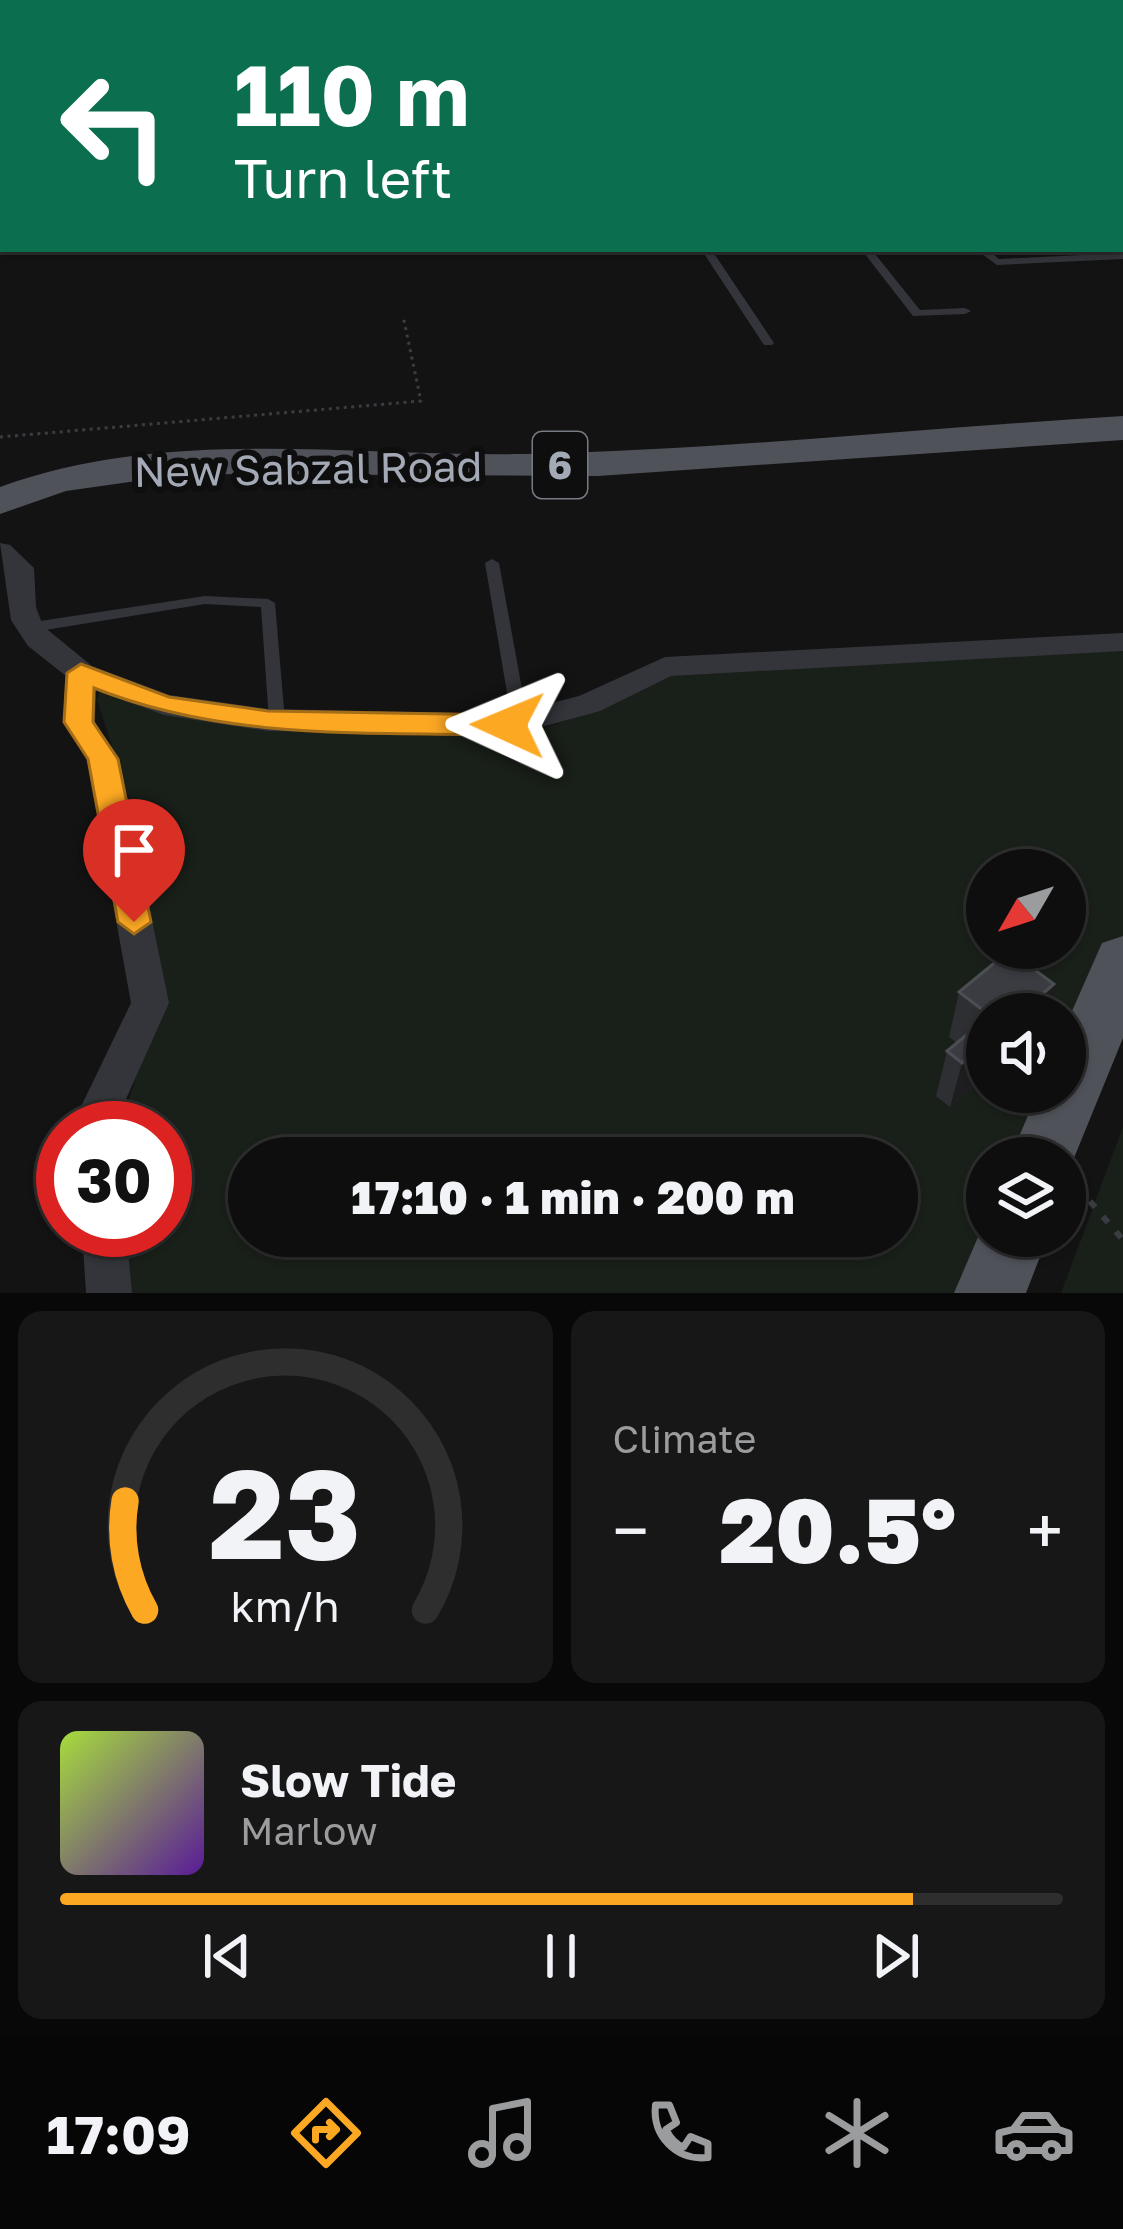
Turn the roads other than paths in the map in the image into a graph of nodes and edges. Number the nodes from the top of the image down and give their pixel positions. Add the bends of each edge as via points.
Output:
1 (708, 252) edge
2 (868, 252) edge
3 (984, 252) edge
4 (1123, 256) edge
5 (964, 311) dead end
6 (768, 343) dead end
7 (1123, 411) edge
8 (1123, 428) edge
9 (0, 473) edge
10 (0, 501) edge
11 (0, 551) edge
12 (492, 563) dead end
13 (27, 628) junction
14 (1123, 642) edge
15 (81, 673) junction
16 (277, 721) junction
17 (520, 722) junction
18 (1123, 959) edge
19 (104, 1101) edge
20 (1052, 1137) edge
21 (106, 1257) edge
22 (1005, 1257) edge
23 (109, 1293) edge
24 (990, 1293) edge

1 - 6 lane
2 - 5 lane via 917,314
3 - 4 lane via 997,262
7 - 9 main road, New Sabzal Road / 6 via 652,441 140,442
8 - 10 main road, New Sabzal Road / 6 via 683,460 190,465 86,476
11 - 13 street via 20,568 19,616
12 - 17 lane
13 - 15 street
13 - 16 lane via 205,600 268,604
14 - 17 street via 665,667 589,704
15 - 16 street via 164,705
15 - 19 street via 79,722 103,759 150,1003
16 - 17 street
18 - 20 main road
21 - 23 street
22 - 24 main road

